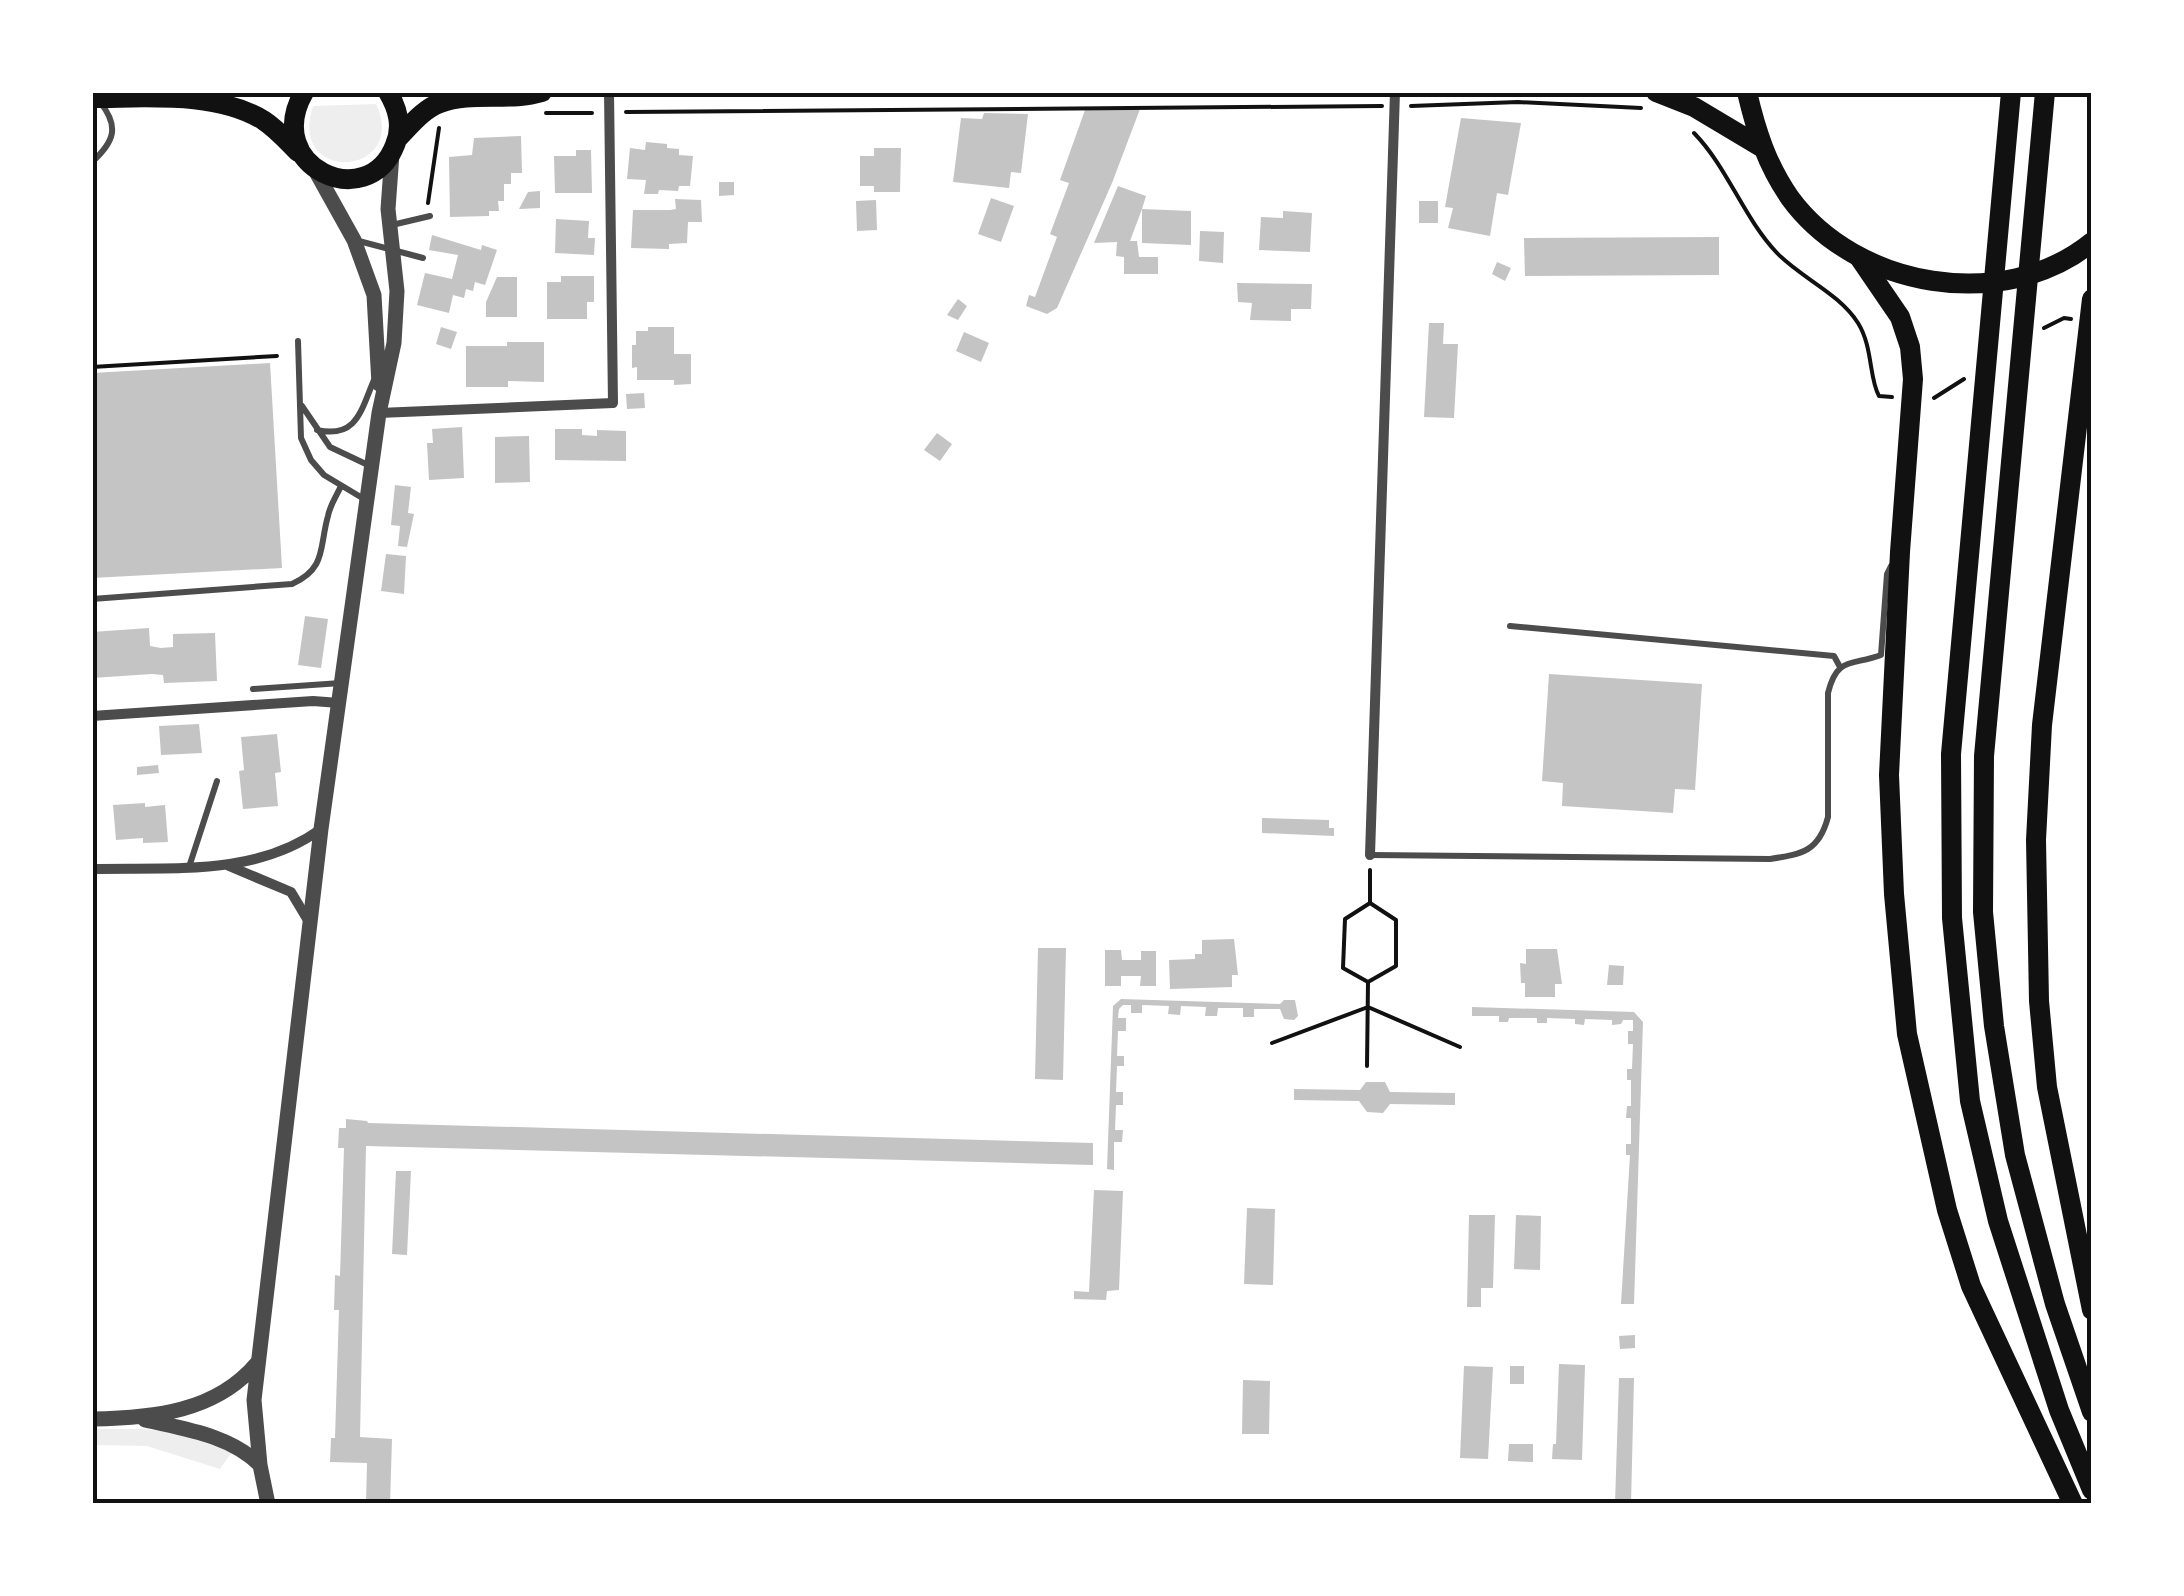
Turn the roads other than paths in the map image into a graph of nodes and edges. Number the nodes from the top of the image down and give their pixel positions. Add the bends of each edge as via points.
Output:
1 (304, 92) edge
2 (388, 92) edge
3 (542, 92) edge
4 (609, 92) edge
5 (1395, 92) edge
6 (1746, 92) edge
7 (2011, 92) edge
8 (2045, 92) edge
9 (94, 98) edge
10 (1654, 101) edge
11 (395, 146) junction
12 (1760, 147) junction
13 (92, 162) edge
14 (309, 164) junction
15 (428, 216) road end
16 (389, 225) junction
17 (354, 240) junction
18 (2092, 242) edge
19 (392, 250) junction
20 (423, 258) dead end
21 (1859, 258) junction
22 (2092, 299) edge
23 (298, 341) dead end
24 (378, 369) junction
25 (301, 404) junction
26 (379, 413) junction
27 (317, 430) junction
28 (372, 468) junction
29 (341, 486) junction
30 (367, 500) junction
31 (1900, 552) junction
32 (92, 598) edge
33 (1510, 626) dead end
34 (1840, 666) junction
35 (342, 683) junction
36 (253, 689) dead end
37 (340, 703) junction
38 (92, 716) edge
39 (217, 781) dead end
40 (321, 829) junction
41 (1370, 855) joint
42 (228, 866) junction
43 (189, 867) junction
44 (92, 869) edge
45 (309, 922) junction
46 (2092, 1310) edge
47 (258, 1361) junction
48 (216, 1397) junction
49 (2092, 1412) edge
50 (255, 1414) junction
51 (136, 1418) junction
52 (92, 1419) edge
53 (213, 1437) junction
54 (260, 1465) junction
55 (2092, 1490) edge
56 (268, 1504) edge
57 (2073, 1504) edge

1 - 14 main road via 292,124
2 - 11 main road via 396,108
3 - 11 main road via 438,104
4 - 26 street via 612,403
5 - 41 street
6 - 12 main road
7 - 55 main road via 1951,754 1952,918 1970,1101 1998,1221
8 - 49 main road via 1984,756 1983,912 2004,1096 2026,1199
9 - 13 lane via 108,112 114,133
9 - 14 main road via 231,107 274,128
10 - 12 main road via 1694,107
11 - 14 main road via 366,176 331,177
11 - 16 street
12 - 21 main road via 1791,199
14 - 17 street
15 - 16 lane
16 - 19 street
17 - 19 lane
17 - 24 street via 374,295
18 - 21 main road via 2037,272 1979,284 1928,282
19 - 20 lane
19 - 26 street via 394,343
21 - 31 main road via 1900,318 1910,347 1914,400
22 - 46 main road via 2042,725 2036,840 2047,1086
23 - 25 lane
24 - 26 street
24 - 27 lane via 356,422 344,431
25 - 27 lane
25 - 29 lane via 298,422 310,460
26 - 28 street
27 - 28 lane via 330,447
28 - 30 street
29 - 30 lane
29 - 32 lane via 316,566 292,584
30 - 35 street
31 - 34 lane via 1886,574 1881,655
31 - 57 main road via 1889,776 1907,1034 1971,1286
33 - 34 lane via 1834,656
34 - 41 lane via 1828,693 1824,833 1813,848 1794,856
35 - 36 lane
35 - 37 street
37 - 38 street
37 - 40 street
39 - 43 lane
40 - 42 street via 280,854
40 - 45 street
42 - 43 street
42 - 45 street via 292,892
43 - 44 street
45 - 47 street
47 - 48 street
47 - 50 street
48 - 50 street via 240,1398
48 - 51 street
50 - 53 street via 233,1435
50 - 54 street
51 - 52 street
51 - 53 street
53 - 54 street
54 - 56 street

